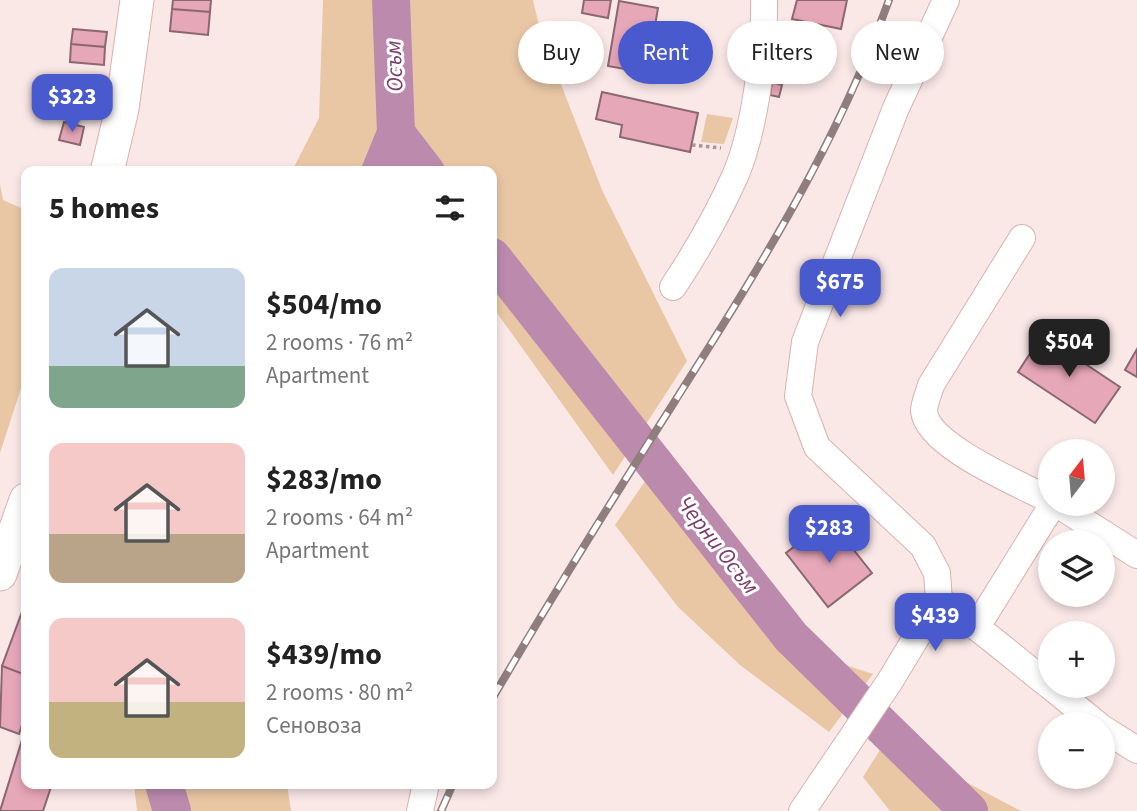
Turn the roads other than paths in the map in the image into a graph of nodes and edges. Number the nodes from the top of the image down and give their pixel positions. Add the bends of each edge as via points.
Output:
1 (137, 0) edge
2 (764, 0) edge
3 (946, 0) edge
4 (108, 166) edge
5 (1021, 238) dead end
6 (673, 287) dead end
7 (1038, 495) edge
8 (21, 514) edge
9 (1045, 516) edge
10 (1074, 516) edge
11 (1137, 555) edge
12 (0, 574) edge
13 (939, 600) junction
14 (978, 625) junction
15 (1038, 677) edge
16 (1065, 698) edge
17 (1082, 712) edge
18 (1115, 736) edge
19 (1137, 750) edge
20 (425, 789) edge
21 (420, 811) edge
22 (802, 811) edge

1 - 4 main road via 122,109
2 - 6 street via 765,41 737,171 704,239
3 - 13 street via 896,108 805,342 798,396 817,447 923,546 937,573
5 - 7 street via 931,385 924,410 928,425 943,442
8 - 12 main road
9 - 14 street
10 - 11 street
13 - 14 street
13 - 22 street
14 - 15 street
16 - 17 street
18 - 19 street
20 - 21 street

